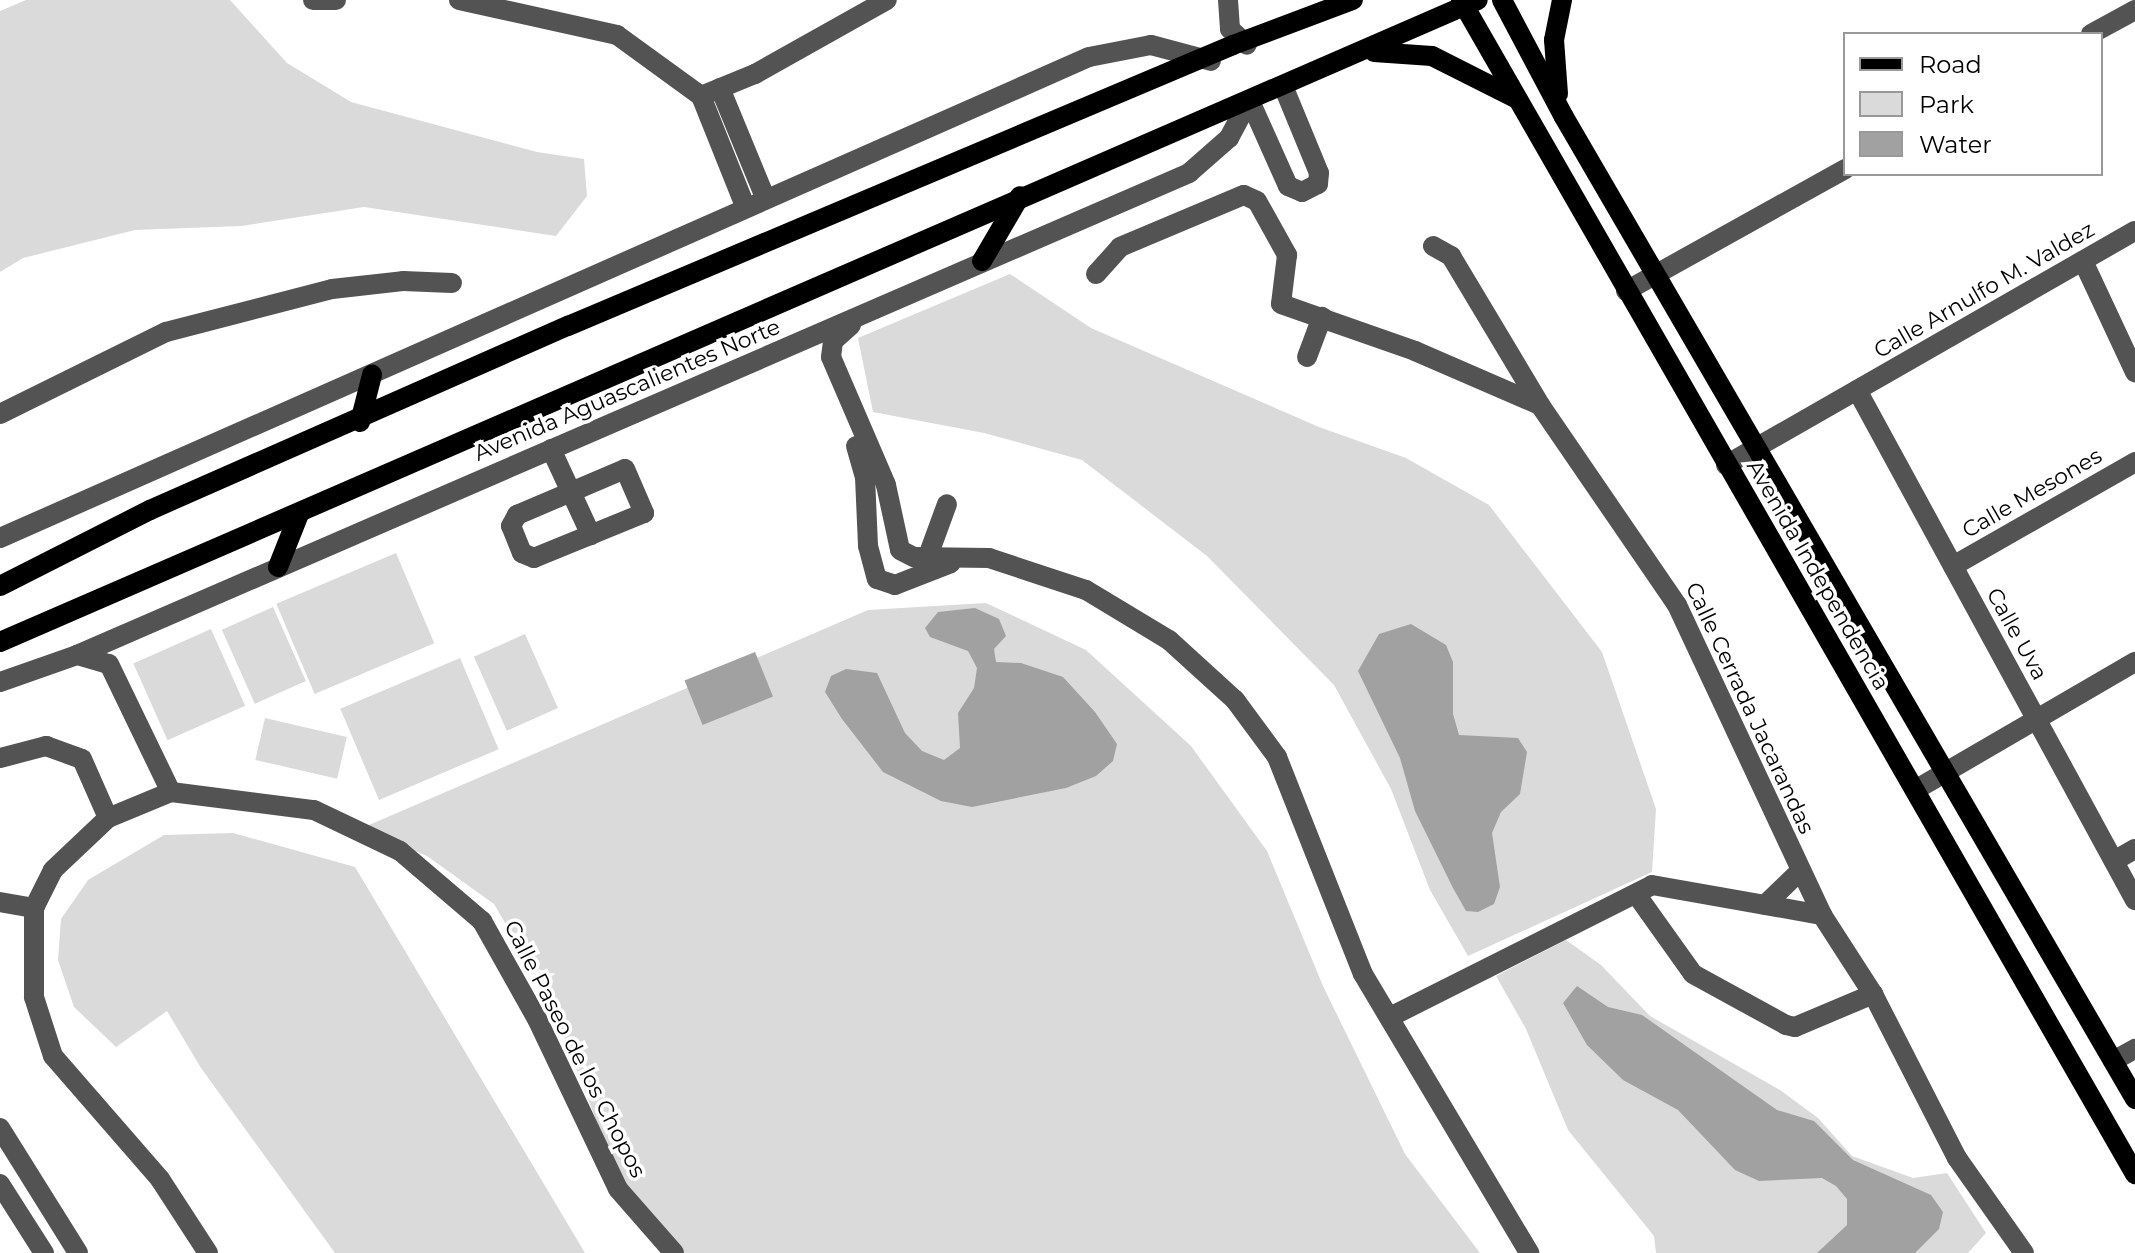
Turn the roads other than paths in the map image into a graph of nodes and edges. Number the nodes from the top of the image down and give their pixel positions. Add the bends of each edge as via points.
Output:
1 (313, 0) edge
2 (336, 0) edge
3 (459, 0) edge
4 (885, 0) edge
5 (1228, 0) edge
6 (1352, 0) edge
7 (1503, 0) edge
8 (1562, 0) edge
9 (1468, 1) edge
10 (1333, 5) edge
11 (2135, 10) edge
12 (2095, 32) edge
13 (1247, 45) junction
14 (1352, 57) junction
15 (1211, 61) junction
16 (1284, 88) junction
17 (710, 92) junction
18 (1515, 98) junction
19 (1244, 103) junction
20 (1564, 117) junction
21 (1843, 170) edge
22 (1020, 196) junction
23 (765, 197) junction
24 (745, 206) junction
25 (2135, 231) edge
26 (1433, 246) dead end
27 (982, 261) junction
28 (2083, 261) junction
29 (1658, 273) junction
30 (1096, 274) dead end
31 (452, 283) dead end
32 (1626, 291) junction
33 (867, 312) junction
34 (1322, 317) junction
35 (1307, 357) dead end
36 (2135, 372) edge
37 (372, 375) junction
38 (722, 377) junction
39 (1857, 390) junction
40 (1540, 405) junction
41 (0, 414) edge
42 (358, 430) junction
43 (1758, 447) junction
44 (551, 449) junction
45 (2135, 462) edge
46 (1726, 465) junction
47 (571, 492) junction
48 (947, 504) dead end
49 (299, 514) junction
50 (591, 535) junction
51 (0, 538) edge
52 (928, 556) junction
53 (970, 557) junction
54 (1953, 566) junction
55 (278, 567) junction
56 (0, 585) edge
57 (131, 631) junction
58 (0, 636) edge
59 (0, 642) edge
60 (77, 655) junction
61 (2135, 662) edge
62 (119, 679) junction
63 (0, 682) edge
64 (2037, 720) junction
65 (0, 758) edge
66 (1947, 771) junction
67 (1915, 790) junction
68 (171, 792) junction
69 (108, 818) junction
70 (2135, 849) edge
71 (2114, 861) junction
72 (1800, 871) junction
73 (1636, 894) junction
74 (2135, 900) edge
75 (0, 902) edge
76 (1765, 905) junction
77 (34, 908) junction
78 (1822, 915) junction
79 (1873, 994) junction
80 (1390, 1017) junction
81 (2135, 1049) edge
82 (2113, 1061) junction
83 (2135, 1099) edge
84 (0, 1128) edge
85 (2135, 1174) edge
86 (0, 1184) edge
87 (44, 1253) edge
88 (78, 1253) edge
89 (208, 1253) edge
90 (674, 1253) edge
91 (1529, 1253) edge
92 (2024, 1253) edge

1 - 2 street
3 - 17 street via 617,35
4 - 17 street
5 - 13 street via 1230,29
6 - 10 main road
6 - 56 main road via 1233,45 568,326 150,510
7 - 14 main road via 1388,53
7 - 20 main road, Avenida Independencia
8 - 20 main road via 1553,58
9 - 14 main road, Avenida Aguascalientes Norte
9 - 18 main road, Avenida Independencia
10 - 13 main road
11 - 12 street
13 - 15 main road
14 - 16 main road, Avenida Aguascalientes Norte
14 - 18 main road via 1396,51 1432,56
14 - 58 main road via 193,564
15 - 23 street via 1151,45 1089,57
15 - 42 main road
16 - 19 main road, Avenida Aguascalientes Norte
16 - 19 street via 1319,173 1318,184 1302,192 1288,186
17 - 23 street
17 - 24 street
18 - 32 main road, Avenida Independencia
19 - 22 main road, Avenida Aguascalientes Norte
19 - 27 street, Avenida Aguascalientes Norte via 1229,138 1200,166
20 - 29 main road, Avenida Independencia
21 - 29 street
22 - 27 main road
22 - 49 main road, Avenida Aguascalientes Norte
23 - 24 street
24 - 37 street
25 - 28 street, Calle Arnulfo M. Valdez
26 - 40 street, Calle Cerrada Jacarandas via 1451,256
27 - 33 street, Avenida Aguascalientes Norte
28 - 36 street
28 - 39 street, Calle Arnulfo M. Valdez
29 - 32 street
29 - 43 main road, Avenida Independencia
30 - 34 street via 1120,247 1244,195 1257,201 1287,255 1280,303
31 - 41 street via 403,281 332,289 166,332
32 - 46 main road, Avenida Independencia
33 - 38 street, Avenida Aguascalientes Norte
33 - 52 street via 836,337 831,357 886,485 896,545 909,556
34 - 35 street
34 - 40 street
37 - 42 main road
37 - 51 street
38 - 44 street, Avenida Aguascalientes Norte
38 - 53 street via 797,352 816,355 863,467 868,546 877,579 895,585
39 - 43 street, Calle Arnulfo M. Valdez
39 - 54 street, Calle Uva
40 - 72 street, Calle Cerrada Jacarandas via 1677,605
42 - 56 main road
43 - 46 street, Calle Arnulfo M. Valdez
43 - 66 main road, Avenida Independencia
44 - 47 street
44 - 55 street, Avenida Aguascalientes Norte
45 - 54 street, Calle Mesones
46 - 67 main road, Avenida Independencia
47 - 50 street
47 - 50 street via 629,471 644,513
47 - 50 street via 512,521 522,553 534,558
48 - 52 street
49 - 55 main road
49 - 59 main road, Avenida Aguascalientes Norte
52 - 53 street
53 - 80 street via 1020,566 1086,590 1169,640 1235,700 1277,757 1363,974
54 - 64 street, Calle Uva
55 - 57 street, Avenida Aguascalientes Norte
57 - 60 street, Avenida Aguascalientes Norte
57 - 62 street via 117,652
60 - 62 street via 101,659
60 - 63 street, Avenida Aguascalientes Norte
61 - 64 street
62 - 68 street
64 - 66 street
64 - 71 street, Calle Uva
65 - 69 street via 46,746 82,759
66 - 67 street
66 - 82 main road, Avenida Independencia
67 - 85 main road, Avenida Independencia
68 - 69 street, Calle Paseo de los Chopos
68 - 90 street, Calle Paseo de los Chopos via 314,810 400,851 482,921 537,1019 618,1189
69 - 77 street, Calle Paseo de los Chopos via 53,870
70 - 71 street
71 - 74 street, Calle Uva
72 - 76 street
72 - 78 street, Calle Cerrada Jacarandas
73 - 76 street via 1660,885
73 - 79 street via 1693,974 1786,1025 1795,1027
73 - 80 street
75 - 77 street
76 - 78 street
77 - 89 street, Calle Paseo de los Chopos via 34,997 53,1056 160,1179
78 - 79 street
79 - 92 street via 1957,1158
80 - 91 street
81 - 82 street
82 - 83 main road, Avenida Independencia
84 - 88 street
86 - 87 street

